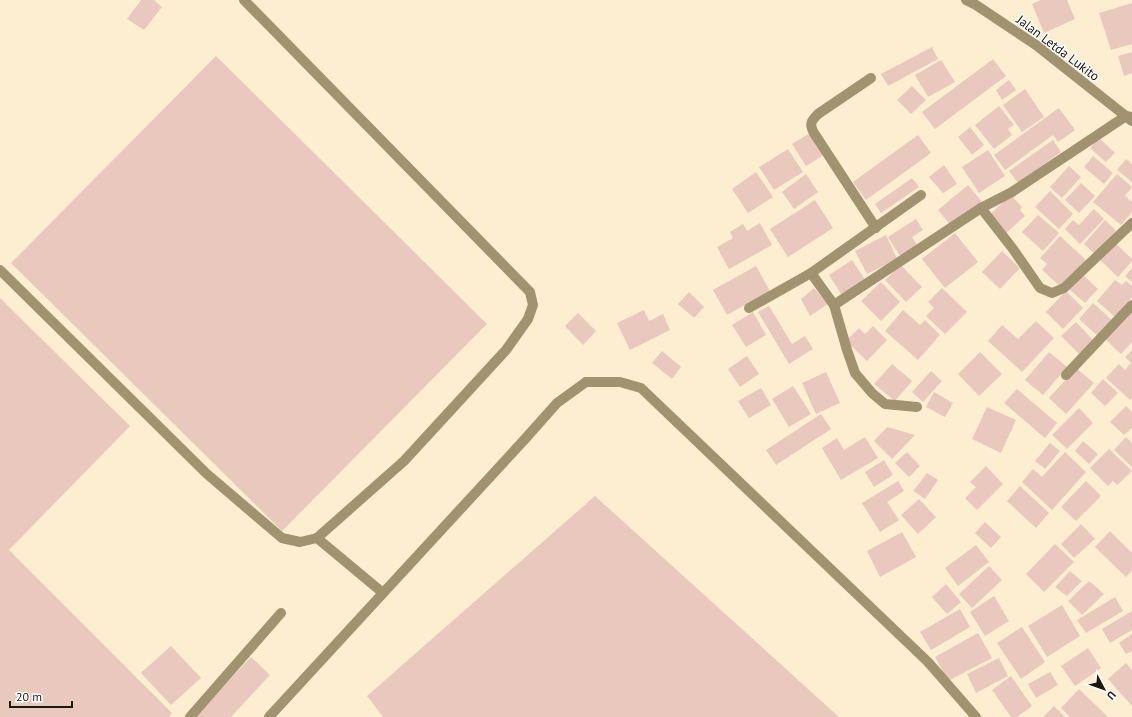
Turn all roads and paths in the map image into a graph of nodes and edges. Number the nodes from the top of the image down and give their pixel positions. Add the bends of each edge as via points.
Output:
1 (244, 0) edge
2 (966, 0) edge
3 (871, 78) dead end
4 (1130, 118) edge
5 (921, 195) dead end
6 (981, 208) junction
7 (1132, 223) edge
8 (876, 228) junction
9 (0, 270) edge
10 (810, 273) junction
11 (834, 305) junction
12 (1132, 305) edge
13 (750, 308) dead end
14 (1066, 375) dead end
15 (917, 407) dead end
16 (317, 538) junction
17 (383, 593) junction
18 (281, 613) dead end
19 (190, 717) edge
20 (269, 717) edge
21 (976, 717) edge

1 - 16 street via 530,292 533,305 528,319 506,350 404,461
2 - 4 street, Jalan Letda Lukito via 1036,45
3 - 8 street via 818,114 812,119 810,127
4 - 6 street via 1012,192
5 - 8 street
6 - 7 street via 1040,288 1052,293 1064,288
6 - 11 street
8 - 10 street
9 - 16 street via 207,474 282,538 300,542
10 - 11 street
10 - 13 street
11 - 15 street via 854,373 885,404
12 - 14 street
16 - 17 street
17 - 20 street
17 - 21 street via 557,403 586,382 620,382 641,388 928,662
18 - 19 street

